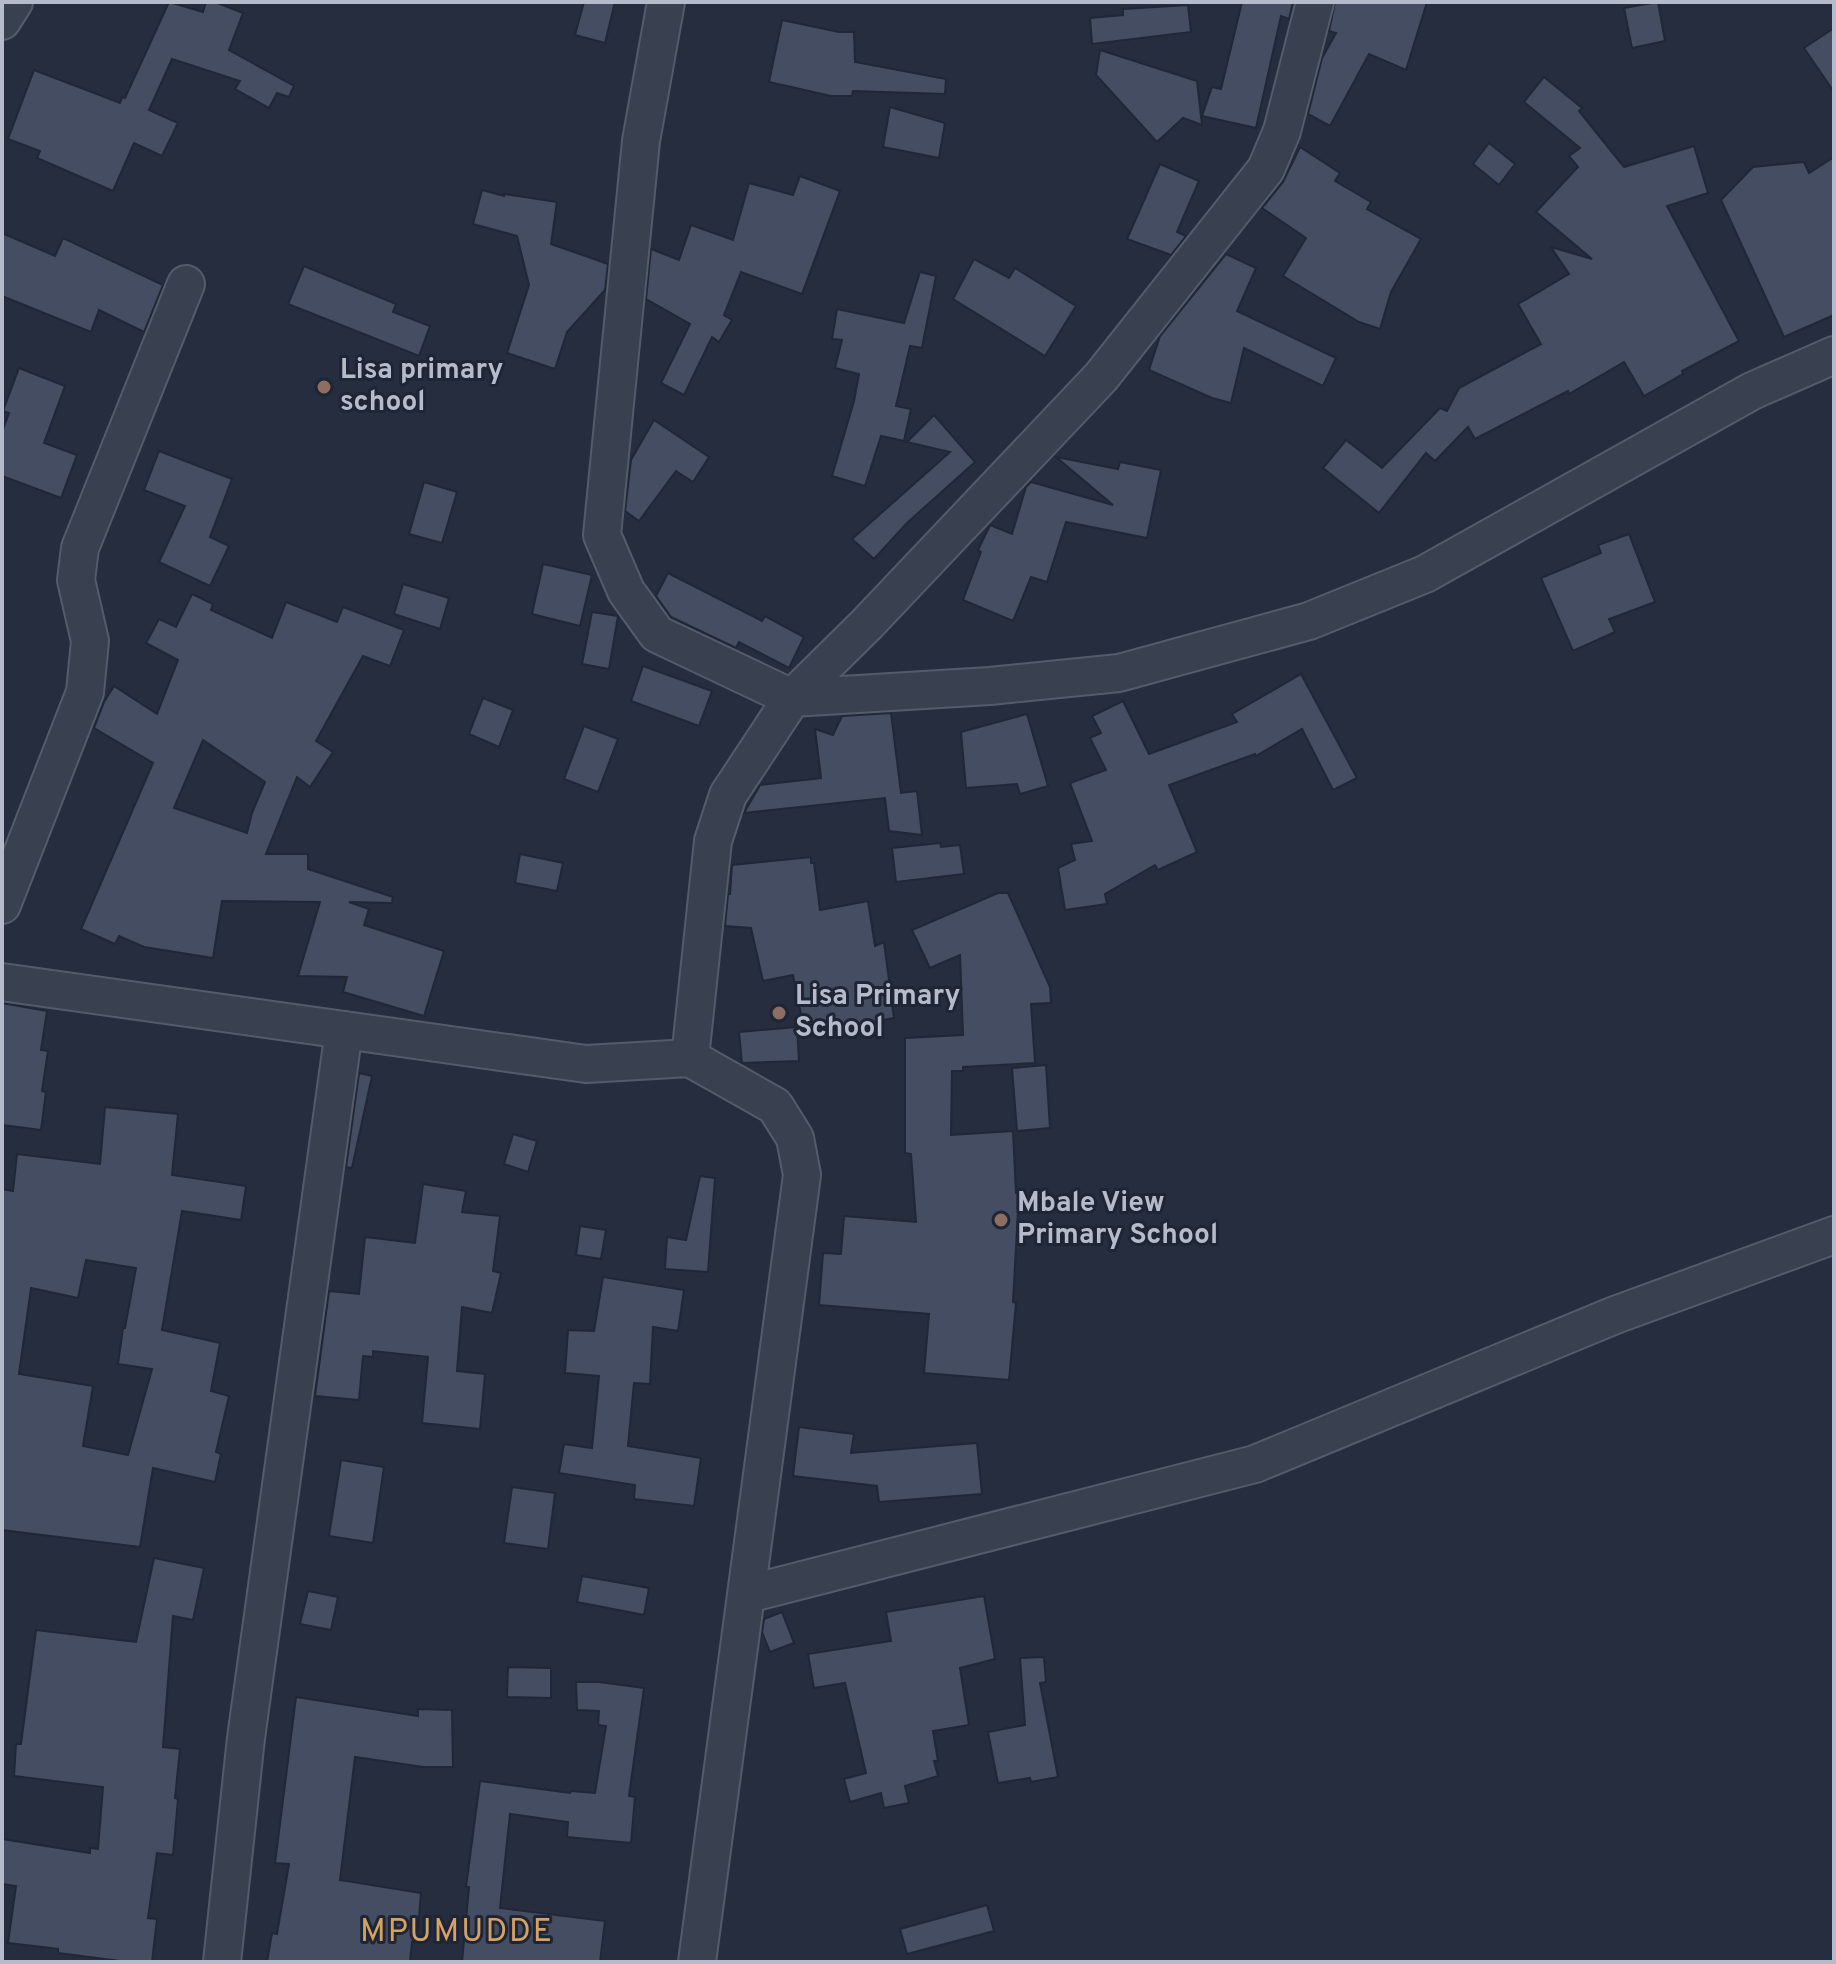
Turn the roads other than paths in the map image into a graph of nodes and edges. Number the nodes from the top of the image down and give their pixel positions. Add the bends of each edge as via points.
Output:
1 (14, 2) edge
2 (666, 2) edge
3 (1315, 2) edge
4 (2, 21) edge
5 (186, 284) dead end
6 (1834, 355) edge
7 (792, 698) junction
8 (2, 905) edge
9 (2, 982) edge
10 (344, 1030) junction
11 (690, 1058) junction
12 (1834, 1235) edge
13 (748, 1594) junction
14 (222, 1962) edge
15 (697, 1962) edge

1 - 4 street
2 - 7 street via 641,141 602,535 626,591 657,634
3 - 7 street via 1282,131 1266,169 1101,377
5 - 8 street via 80,548 76,580 90,641 85,692
6 - 7 street via 1752,391 1425,574 1309,621 1119,673
7 - 11 street via 728,795 713,841
9 - 10 street
10 - 11 street via 586,1064
10 - 14 street via 246,1738
11 - 13 street via 775,1106 795,1138 802,1175
12 - 13 street via 1615,1315 1255,1464
13 - 15 street

